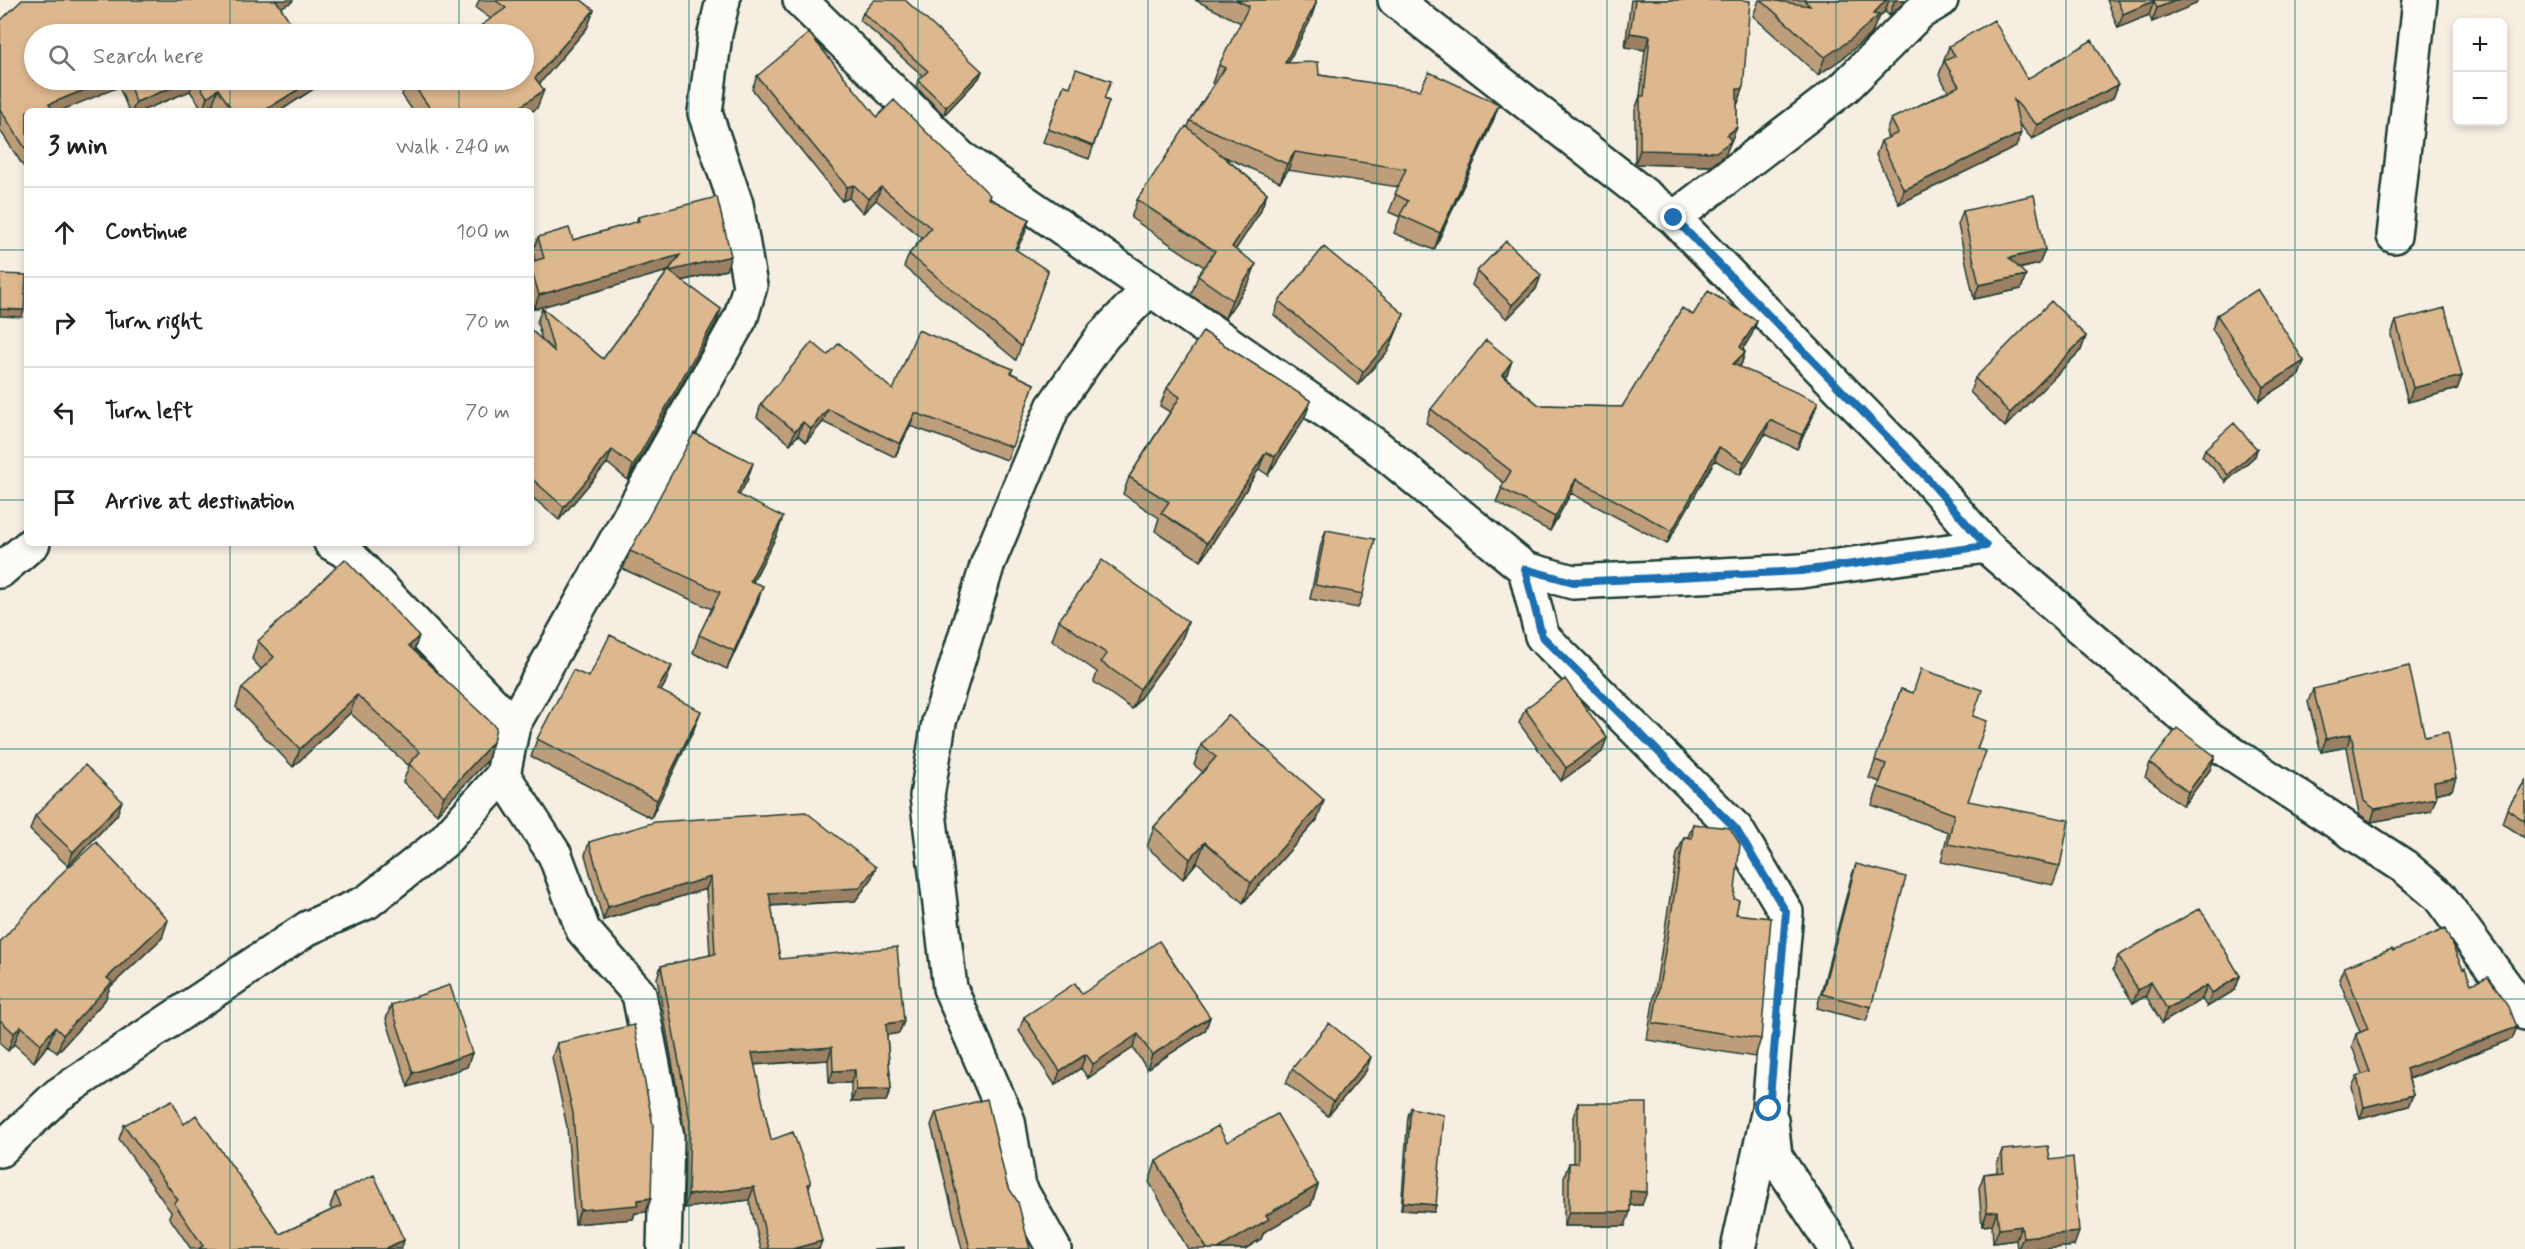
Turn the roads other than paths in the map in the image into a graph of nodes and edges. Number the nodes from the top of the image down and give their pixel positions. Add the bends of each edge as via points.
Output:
1 (723, 0) edge
2 (800, 0) edge
3 (1395, 0) edge
4 (1941, 0) edge
5 (2420, 0) edge
6 (1674, 218) junction
7 (2394, 236) dead end
8 (1150, 288) junction
9 (29, 546) edge
10 (336, 546) edge
11 (1986, 546) junction
12 (1525, 569) junction
13 (0, 571) edge
14 (513, 725) junction
15 (502, 775) junction
16 (2525, 1013) edge
17 (1769, 1109) junction
18 (0, 1150) edge
19 (664, 1249) edge
20 (1054, 1249) edge
21 (1738, 1249) edge
22 (1836, 1249) edge

1 - 14 street via 705,113 736,204 750,286 741,317
2 - 8 street via 960,157
3 - 6 street
4 - 6 street via 1919,13 1845,87
5 - 7 street
6 - 11 street via 1928,479
8 - 12 street via 1375,444
8 - 20 street via 1103,336 1053,407 988,563 939,722 927,796 950,988 1008,1121 1020,1187
9 - 13 street
10 - 14 street
11 - 12 street via 1801,571 1573,582
11 - 16 street via 2207,737 2405,867 2439,896
12 - 17 street via 1542,636 1736,829 1786,912
14 - 15 street
15 - 18 street via 443,842 367,902 308,928 58,1095
15 - 19 street via 555,855 583,930 639,994 667,1137
17 - 21 street
17 - 22 street via 1775,1156

